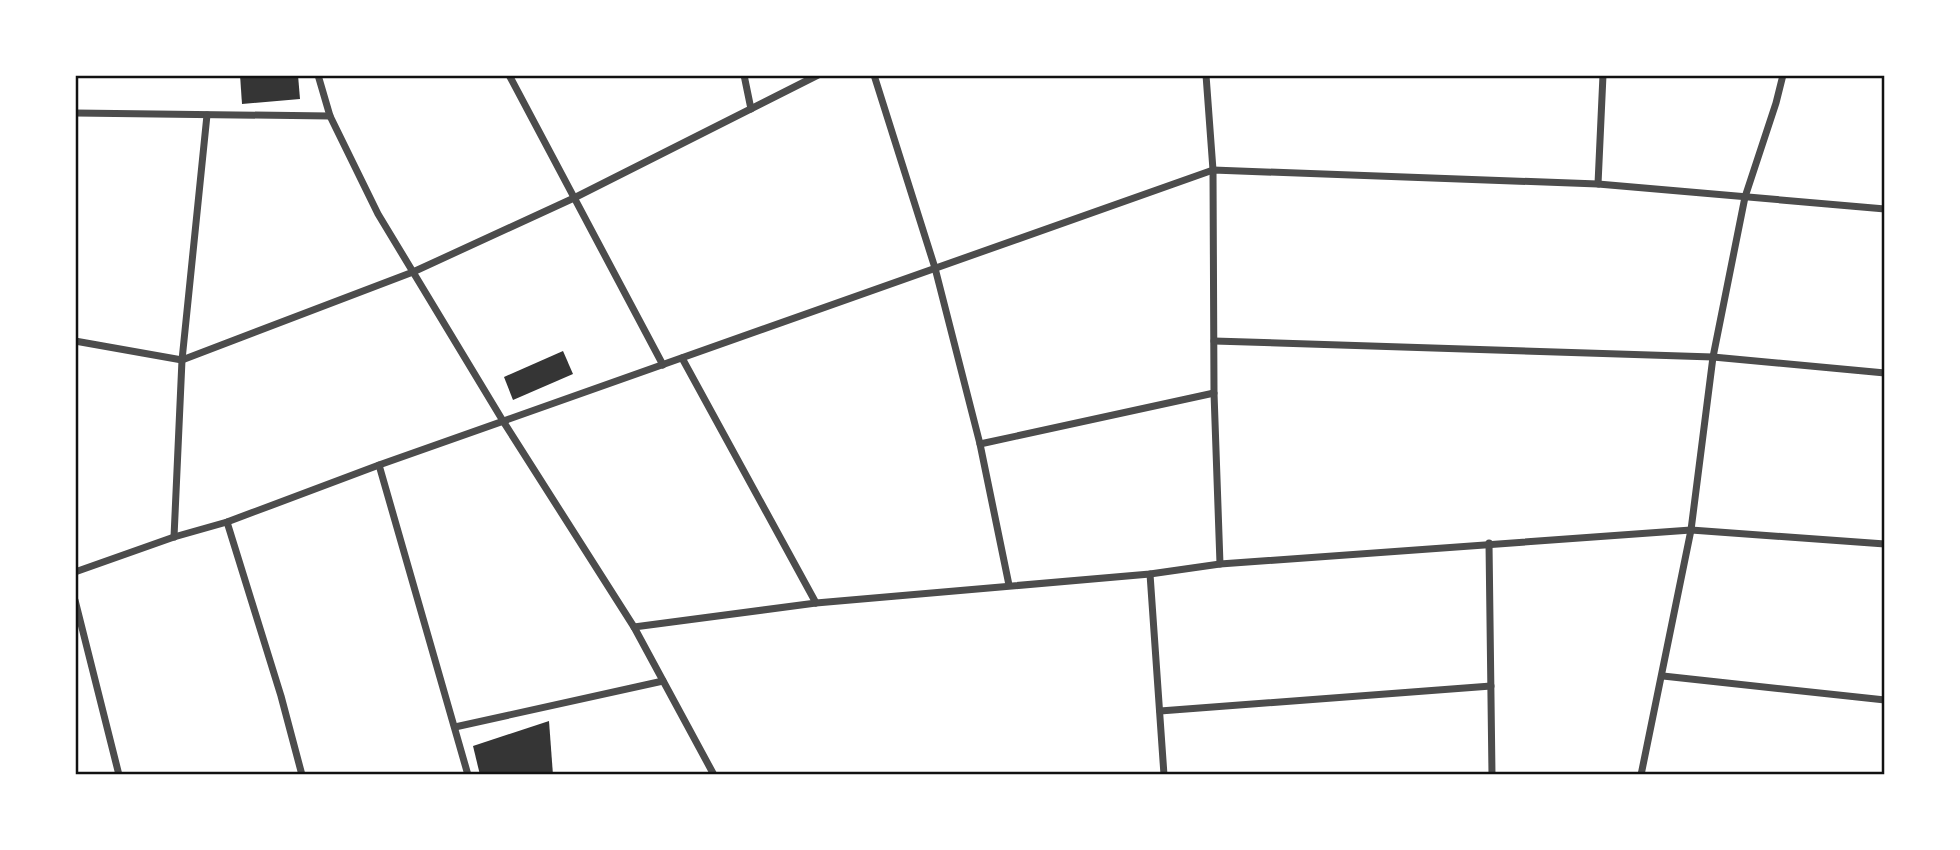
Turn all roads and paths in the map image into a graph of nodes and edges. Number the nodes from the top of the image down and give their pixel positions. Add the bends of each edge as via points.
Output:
1 (318, 75) edge
2 (509, 75) edge
3 (744, 75) edge
4 (817, 75) edge
5 (874, 75) edge
6 (1206, 75) edge
7 (1603, 75) edge
8 (1783, 75) edge
9 (751, 109) junction
10 (75, 113) edge
11 (207, 115) junction
12 (330, 116) junction
13 (1213, 170) junction
14 (1598, 184) junction
15 (1745, 197) junction
16 (574, 198) junction
17 (1885, 209) edge
18 (935, 268) junction
19 (413, 272) junction
20 (75, 341) edge
21 (1214, 341) junction
22 (1713, 357) junction
23 (682, 358) junction
24 (182, 360) junction
25 (663, 365) junction
26 (1885, 373) edge
27 (1214, 393) junction
28 (503, 421) junction
29 (980, 444) junction
30 (379, 465) junction
31 (226, 522) junction
32 (1692, 530) junction
33 (174, 537) junction
34 (1489, 543) junction
35 (1885, 544) edge
36 (1220, 564) junction
37 (75, 572) edge
38 (1150, 574) junction
39 (1009, 585) junction
40 (75, 600) edge
41 (816, 603) junction
42 (634, 627) junction
43 (1663, 676) junction
44 (663, 681) junction
45 (1491, 686) junction
46 (1885, 701) edge
47 (1160, 711) junction
48 (455, 727) junction
49 (119, 775) edge
50 (302, 775) edge
51 (468, 775) edge
52 (714, 775) edge
53 (1164, 775) edge
54 (1492, 775) edge
55 (1641, 775) edge

1 - 12 street
2 - 16 street
3 - 9 street
4 - 9 street
5 - 18 street
6 - 13 street
7 - 14 street
8 - 15 street
9 - 16 street
10 - 11 street
11 - 12 street
11 - 24 street
12 - 19 street via 378,214
13 - 14 street
13 - 18 street
13 - 21 street
14 - 15 street
15 - 17 street
15 - 22 street
16 - 19 street
16 - 25 street
18 - 23 street
18 - 29 street
19 - 24 street
19 - 28 street
20 - 24 street
21 - 22 street
21 - 27 street
22 - 26 street
22 - 32 street
23 - 25 street
23 - 41 street
24 - 33 street
25 - 28 street
27 - 29 street
27 - 36 street
28 - 30 street
28 - 42 street
29 - 39 street
30 - 31 street
30 - 48 street
31 - 33 street
31 - 50 street
32 - 34 street
32 - 35 street
32 - 43 street
33 - 37 street
34 - 36 street
34 - 45 street
36 - 38 street
38 - 39 street
38 - 47 street
39 - 41 street
40 - 49 street
41 - 42 street
42 - 44 street
43 - 46 street
43 - 55 street
44 - 48 street
44 - 52 street
45 - 47 street
45 - 54 street
47 - 53 street
48 - 51 street

